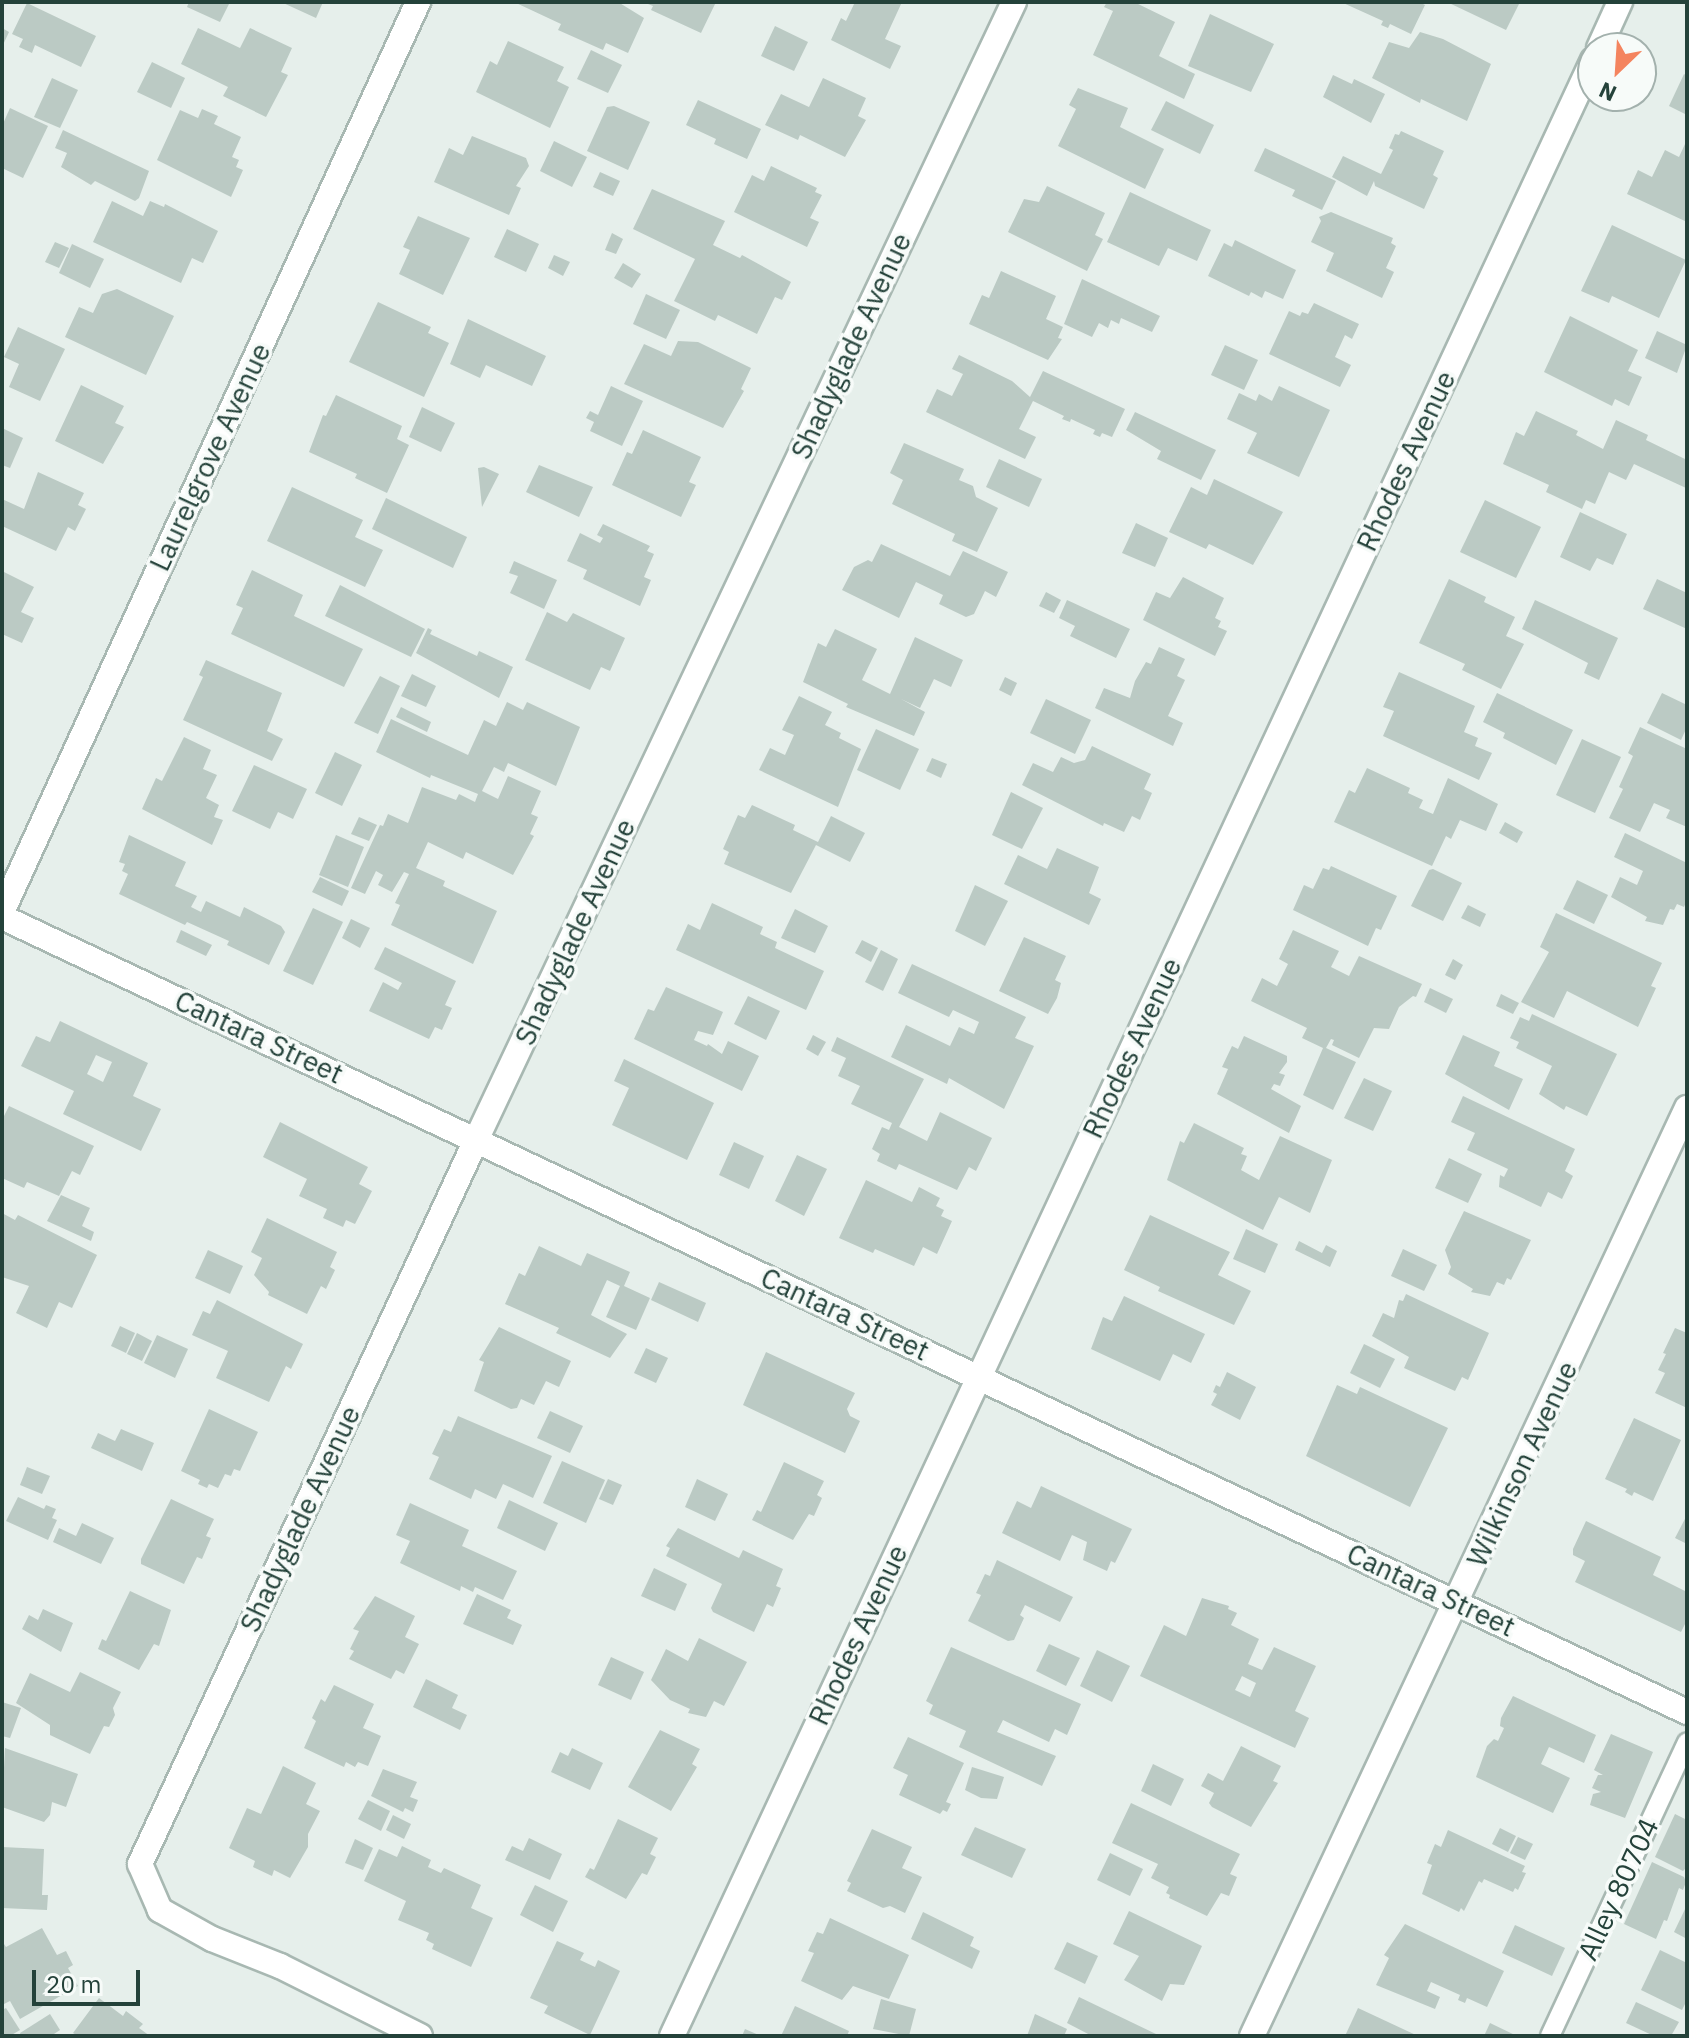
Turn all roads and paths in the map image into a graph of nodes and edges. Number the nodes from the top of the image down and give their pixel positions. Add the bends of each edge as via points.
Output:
1 (418, 2) edge
2 (1014, 2) edge
3 (1620, 2) edge
4 (1606, 32) edge
5 (1577, 94) edge
6 (2, 914) edge
7 (1687, 1108) edge
8 (477, 1138) junction
9 (979, 1377) junction
10 (1457, 1603) junction
11 (1687, 1712) edge
12 (1687, 1742) edge
13 (420, 2036) edge
14 (672, 2036) edge
15 (1252, 2036) edge
16 (1550, 2036) edge

1 - 6 street, Laurelgrove Avenue
2 - 8 street, Shadyglade Avenue
3 - 4 street
5 - 9 street, Rhodes Avenue
6 - 8 street, Cantara Street
7 - 10 street, Wilkinson Avenue
8 - 9 street, Cantara Street
8 - 13 street, Shadyglade Avenue via 140,1864 160,1910
9 - 10 street, Cantara Street
9 - 14 street, Rhodes Avenue
10 - 11 street, Cantara Street
10 - 15 street, Wilkinson Avenue
12 - 16 lane, Alley 80704

